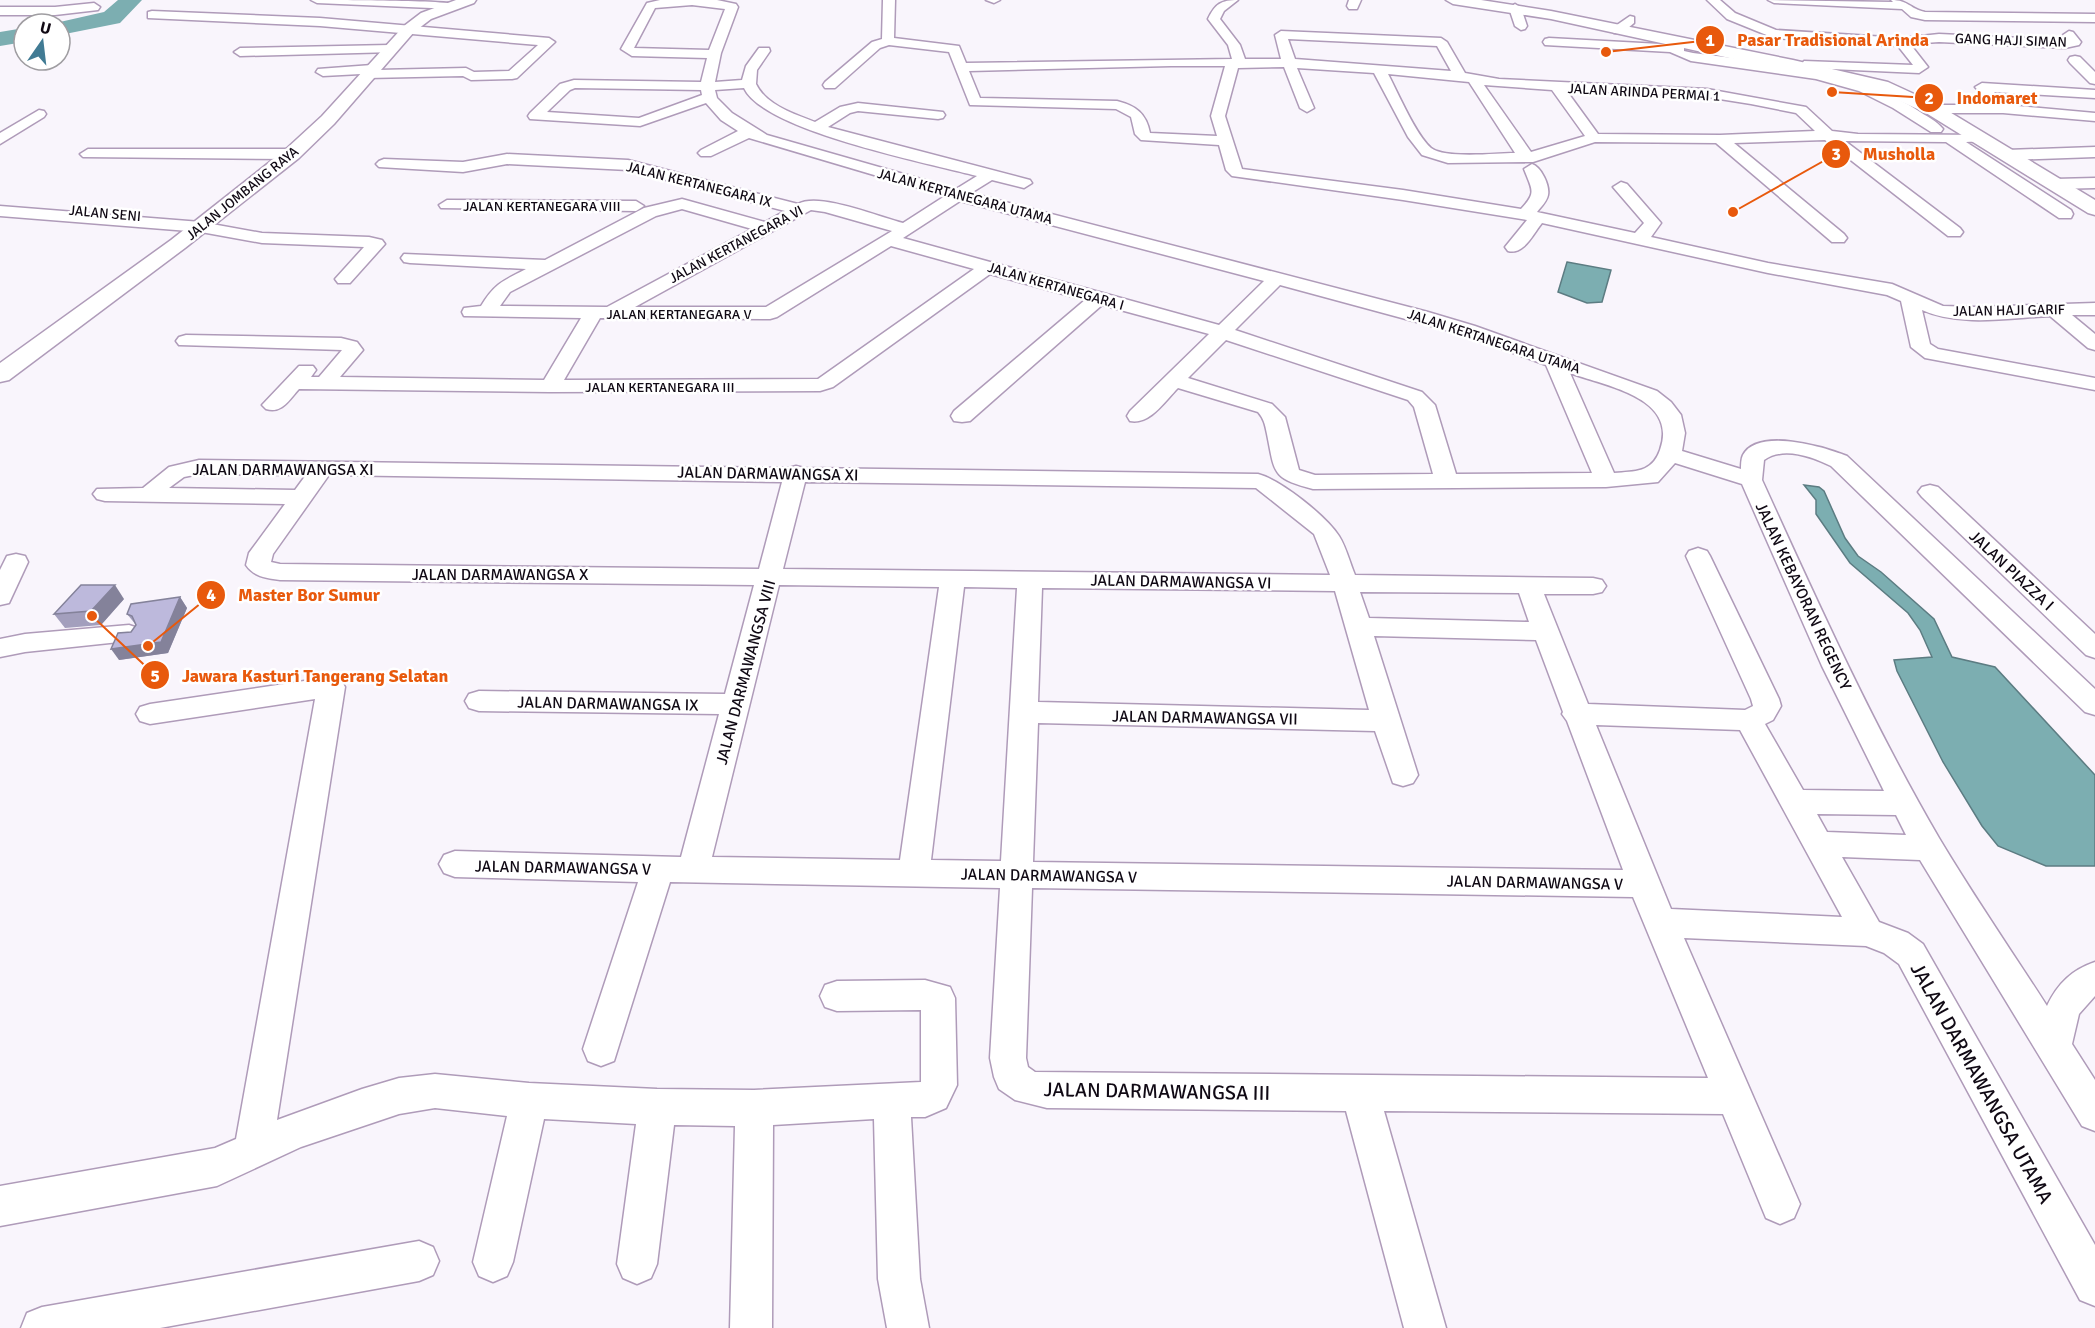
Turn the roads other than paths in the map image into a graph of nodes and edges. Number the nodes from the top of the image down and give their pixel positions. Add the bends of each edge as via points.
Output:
1 (318, 0) edge
2 (888, 0) edge
3 (1232, 0) edge
4 (1453, 0) edge
5 (1713, 0) edge
6 (1774, 0) edge
7 (1839, 1) edge
8 (462, 2) edge
9 (1901, 3) edge
10 (2021, 5) dead end
11 (1963, 6) dead end
12 (94, 7) dead end
13 (1515, 8) junction
14 (0, 11) edge
15 (152, 15) dead end
16 (1979, 18) junction
17 (2095, 18) edge
18 (2043, 20) junction
19 (1521, 26) dead end
20 (409, 29) junction
21 (1774, 34) junction
22 (2069, 35) dead end
23 (888, 41) junction
24 (1549, 42) dead end
25 (1902, 42) junction
26 (1684, 47) junction
27 (764, 51) dead end
28 (240, 52) dead end
29 (715, 54) junction
30 (296, 58) dead end
31 (2075, 60) dead end
32 (379, 61) junction
33 (1288, 63) junction
34 (1236, 64) junction
35 (505, 65) dead end
36 (445, 68) junction
37 (961, 68) junction
38 (1793, 68) junction
39 (1379, 69) junction
40 (323, 72) dead end
41 (1467, 78) junction
42 (2095, 80) edge
43 (749, 84) junction
44 (830, 86) dead end
45 (1557, 87) junction
46 (709, 92) junction
47 (2095, 94) edge
48 (938, 106) dead end
49 (1307, 108) dead end
50 (1932, 109) junction
51 (2003, 109) junction
52 (39, 114) dead end
53 (2095, 117) edge
54 (633, 123) junction
55 (816, 128) junction
56 (1936, 129) junction
57 (749, 132) junction
58 (1958, 134) junction
59 (1828, 135) junction
60 (1594, 138) junction
61 (1720, 139) junction
62 (0, 140) edge
63 (1225, 141) junction
64 (2095, 152) edge
65 (706, 153) dead end
66 (88, 154) dead end
67 (292, 154) junction
68 (2007, 155) junction
69 (597, 162) junction
70 (1529, 163) junction
71 (384, 164) dead end
72 (663, 174) junction
73 (990, 174) junction
74 (1024, 183) dead end
75 (2095, 183) edge
76 (2055, 184) junction
77 (1621, 187) dead end
78 (958, 195) junction
79 (645, 201) junction
80 (0, 203) edge
81 (447, 205) dead end
82 (798, 209) junction
83 (2095, 209) edge
84 (0, 211) edge
85 (2065, 214) dead end
86 (1531, 216) junction
87 (0, 220) edge
88 (200, 227) junction
89 (765, 227) junction
90 (1954, 232) dead end
91 (897, 234) junction
92 (1838, 238) dead end
93 (1639, 240) junction
94 (1514, 247) dead end
95 (410, 258) dead end
96 (550, 265) junction
97 (988, 267) junction
98 (1872, 271) dead end
99 (1277, 278) junction
100 (344, 279) dead end
101 (1895, 292) junction
102 (1099, 298) junction
103 (2095, 309) edge
104 (2054, 310) junction
105 (479, 312) joint
106 (601, 314) junction
107 (1222, 332) junction
108 (186, 341) dead end
109 (2095, 344) edge
110 (328, 345) junction
111 (1554, 360) junction
112 (0, 375) edge
113 (1174, 380) junction
114 (294, 383) junction
115 (324, 384) junction
116 (2095, 384) edge
117 (550, 386) junction
118 (273, 405) dead end
119 (962, 416) dead end
120 (1138, 416) dead end
121 (1672, 451) junction
122 (322, 469) junction
123 (796, 473) junction
124 (1751, 475) junction
125 (1446, 480) junction
126 (1606, 480) junction
127 (1929, 492) dead end
128 (105, 494) dead end
129 (149, 495) junction
130 (301, 496) junction
131 (1698, 556) dead end
132 (16, 562) dead end
133 (770, 576) junction
134 (953, 578) junction
135 (1030, 579) junction
136 (1346, 583) junction
137 (1528, 585) junction
138 (1593, 586) dead end
139 (0, 597) edge
140 (1358, 627) junction
141 (1544, 631) junction
142 (129, 634) edge
143 (0, 648) edge
144 (2095, 649) edge
145 (479, 701) dead end
146 (736, 704) junction
147 (2095, 705) edge
148 (1023, 712) junction
149 (150, 714) dead end
150 (1576, 714) junction
151 (1749, 720) junction
152 (1386, 721) junction
153 (1402, 775) dead end
154 (1794, 802) junction
155 (1904, 803) junction
156 (1818, 844) junction
157 (1929, 848) junction
158 (455, 864) dead end
159 (658, 869) junction
160 (693, 870) junction
161 (914, 873) junction
162 (1016, 875) junction
163 (1644, 884) junction
164 (1660, 923) junction
165 (1867, 932) junction
166 (2095, 977) edge
167 (837, 996) dead end
168 (2054, 1046) junction
169 (601, 1049) dead end
170 (1360, 1092) junction
171 (1734, 1096) junction
172 (529, 1101) junction
173 (892, 1102) junction
174 (657, 1107) junction
175 (754, 1108) junction
176 (2095, 1113) edge
177 (253, 1148) junction
178 (1780, 1204) dead end
179 (0, 1206) edge
180 (419, 1261) dead end
181 (493, 1262) dead end
182 (638, 1264) dead end
183 (2095, 1286) edge
184 (58, 1327) edge
185 (751, 1328) edge
186 (908, 1328) edge
187 (1425, 1328) edge

1 - 8 street
2 - 23 street
3 - 34 street via 1219,9 1214,19 1234,45
4 - 13 main road
5 - 21 street via 1731,16
6 - 7 street
7 - 9 street
8 - 20 main road, JALAN JOMBANG RAYA via 426,16
9 - 16 street via 1915,14
10 - 18 street
11 - 16 street
12 - 14 street
13 - 19 street
13 - 26 main road via 1624,25 1660,34
15 - 20 street
16 - 18 street
17 - 18 street
20 - 32 main road, JALAN JOMBANG RAYA
20 - 36 street via 549,42 515,75 475,76
21 - 25 street
21 - 38 street
22 - 25 street, GANG HAJI SIMAN via 2075,42 1939,38
23 - 37 street via 954,49
23 - 44 street via 876,45
24 - 26 street
25 - 38 street via 1919,69 1833,64
26 - 38 main road
27 - 43 street via 750,69
28 - 32 street
29 - 29 street via 632,52 627,49 651,5 728,5 732,7
29 - 46 street
30 - 32 street
31 - 42 street
32 - 36 street
32 - 40 street
32 - 67 main road, JALAN JOMBANG RAYA via 328,120
33 - 34 street, JALAN ARINDA PERMAI 1
33 - 39 street, JALAN ARINDA PERMAI 1
33 - 41 street via 1280,37 1283,35 1437,41 1443,43
33 - 49 street
34 - 37 street, JALAN ARINDA PERMAI 1 via 1137,62
34 - 63 street via 1218,116
35 - 36 street
37 - 63 street via 969,102 1117,105 1137,114 1146,137
38 - 50 main road via 1882,86
38 - 56 street via 1875,93
39 - 41 street, JALAN ARINDA PERMAI 1
39 - 70 street via 1427,152 1448,158
41 - 45 street, JALAN ARINDA PERMAI 1
41 - 70 street
43 - 46 street
43 - 55 street via 756,96 773,108
45 - 59 street, JALAN ARINDA PERMAI 1 via 1707,93 1792,107 1802,110
45 - 60 street, JALAN ARINDA PERMAI 1
46 - 54 street via 646,122
46 - 54 street via 581,84 565,87 536,117
46 - 57 street, JALAN KERTANEGARA UTAMA via 722,112
47 - 51 street via 1982,87
48 - 55 street via 851,108
50 - 51 street
50 - 58 main road
51 - 53 street
52 - 62 street
54 - 69 street
55 - 73 street
56 - 58 street
56 - 59 street
57 - 65 street
57 - 78 street, JALAN KERTANEGARA UTAMA via 841,163
58 - 59 street via 1858,138
58 - 68 main road via 1980,138
58 - 85 street
59 - 61 street
59 - 90 street, JALAN ARINDA PERMAI 1
60 - 61 street
60 - 70 street
61 - 92 street
63 - 86 street, JALAN HAJI GARIF via 1238,173
64 - 68 street
66 - 67 street
67 - 88 main road, JALAN JOMBANG RAYA
68 - 76 main road
69 - 71 street, JALAN KERTANEGARA IX via 507,159 463,166
69 - 72 street, JALAN KERTANEGARA IX
70 - 86 street via 1541,192
72 - 79 street, JALAN KERTANEGARA VIII
72 - 82 street, JALAN KERTANEGARA IX
73 - 74 street
73 - 78 street, JALAN KERTANEGARA V
75 - 76 street
76 - 83 main road
77 - 93 street via 1653,223
78 - 91 street, JALAN KERTANEGARA V
78 - 99 street, JALAN KERTANEGARA UTAMA
79 - 81 street, JALAN KERTANEGARA VIII
79 - 89 street, JALAN KERTANEGARA VIII via 682,204
79 - 96 street, JALAN KERTANEGARA VIII
80 - 88 street, JALAN SENI
82 - 89 street, JALAN KERTANEGARA VI
82 - 91 street, JALAN KERTANEGARA VI via 826,207
84 - 88 street
86 - 93 street, JALAN HAJI GARIF
86 - 94 street
87 - 88 street
88 - 100 street via 262,238 376,244
88 - 112 main road, JALAN JOMBANG RAYA
89 - 106 street, JALAN KERTANEGARA VI
91 - 97 street, JALAN KERTANEGARA I
91 - 106 street, JALAN KERTANEGARA V via 770,313
93 - 101 street, JALAN HAJI GARIF
95 - 96 street
96 - 105 street, JALAN KERTANEGARA VIII via 498,293
97 - 102 street, JALAN KERTANEGARA I
97 - 117 street, JALAN KERTANEGARA III via 820,385
98 - 101 street
99 - 107 street
99 - 111 street, JALAN KERTANEGARA UTAMA via 1468,330
101 - 104 street, JALAN HAJI GARIF via 1934,309 1952,312
101 - 116 street via 1927,352 1952,360
102 - 107 street, JALAN KERTANEGARA I
102 - 119 street
103 - 104 street, JALAN HAJI GARIF
104 - 109 street
105 - 106 street, JALAN KERTANEGARA V
106 - 117 street
107 - 113 street
107 - 125 street, JALAN KERTANEGARA I via 1415,396 1424,405
108 - 110 street
110 - 114 street
110 - 115 street via 346,344 352,350
111 - 121 street, JALAN KERTANEGARA UTAMA via 1640,390 1663,405 1671,416
111 - 126 street
113 - 120 street
113 - 125 street via 1265,408 1271,413 1286,470 1302,480
114 - 115 street, JALAN KERTANEGARA III
114 - 118 street
115 - 117 street, JALAN KERTANEGARA III
121 - 124 street
121 - 126 street via 1650,477
122 - 123 street, JALAN DARMAWANGSA XI
122 - 129 street, JALAN DARMAWANGSA XI via 185,468 171,473
122 - 130 street
123 - 133 street, JALAN DARMAWANGSA VIII
123 - 136 street, JALAN DARMAWANGSA XI via 1258,481 1322,529
124 - 147 street via 1757,453 1787,447 1808,449 1839,461
124 - 155 street, JALAN KEBAYORAN REGENCY via 1824,644
125 - 126 street
127 - 144 street, JALAN PIAZZA I
128 - 129 street
129 - 130 street
130 - 133 street, JALAN DARMAWANGSA X via 261,553 258,565 266,570
131 - 151 street via 1766,699 1763,713
132 - 139 street
133 - 134 street, JALAN DARMAWANGSA VI
133 - 146 street, JALAN DARMAWANGSA VIII
134 - 135 street, JALAN DARMAWANGSA VI
134 - 161 street
135 - 136 street, JALAN DARMAWANGSA VI
135 - 148 street, JALAN DARMAWANGSA III
136 - 137 street, JALAN DARMAWANGSA VI
136 - 140 street
137 - 138 street, JALAN DARMAWANGSA VI
137 - 141 street
140 - 141 street
140 - 152 street
141 - 150 street
142 - 143 street via 25,642
145 - 146 street, JALAN DARMAWANGSA IX
146 - 160 street, JALAN DARMAWANGSA VIII
148 - 152 street, JALAN DARMAWANGSA VII
148 - 162 street, JALAN DARMAWANGSA III
149 - 177 street via 332,687
150 - 151 street
150 - 163 street
151 - 154 street
152 - 153 street
154 - 155 street
154 - 156 street
155 - 157 street, JALAN KEBAYORAN REGENCY
156 - 157 street
156 - 165 street
157 - 168 street, JALAN KEBAYORAN REGENCY
158 - 159 street, JALAN DARMAWANGSA V
159 - 160 street, JALAN DARMAWANGSA V
159 - 169 street
160 - 161 street, JALAN DARMAWANGSA V
161 - 162 street, JALAN DARMAWANGSA V
162 - 163 street, JALAN DARMAWANGSA V
162 - 170 street, JALAN DARMAWANGSA III via 1008,1058 1012,1077 1028,1088
163 - 164 street
164 - 165 street, JALAN DARMAWANGSA UTAMA
164 - 171 street
165 - 183 street, JALAN DARMAWANGSA UTAMA via 1896,943 1911,954
166 - 168 street via 2080,986 2061,1011
167 - 173 street via 938,998 937,1091 925,1099
168 - 176 street, JALAN KEBAYORAN REGENCY
170 - 171 street, JALAN DARMAWANGSA III
170 - 187 street
171 - 178 street
172 - 174 street
172 - 177 street via 435,1090 399,1096
172 - 181 street
173 - 175 street
173 - 186 street via 899,1279
174 - 175 street
174 - 182 street
175 - 185 street
177 - 179 street via 217,1167
180 - 184 street

